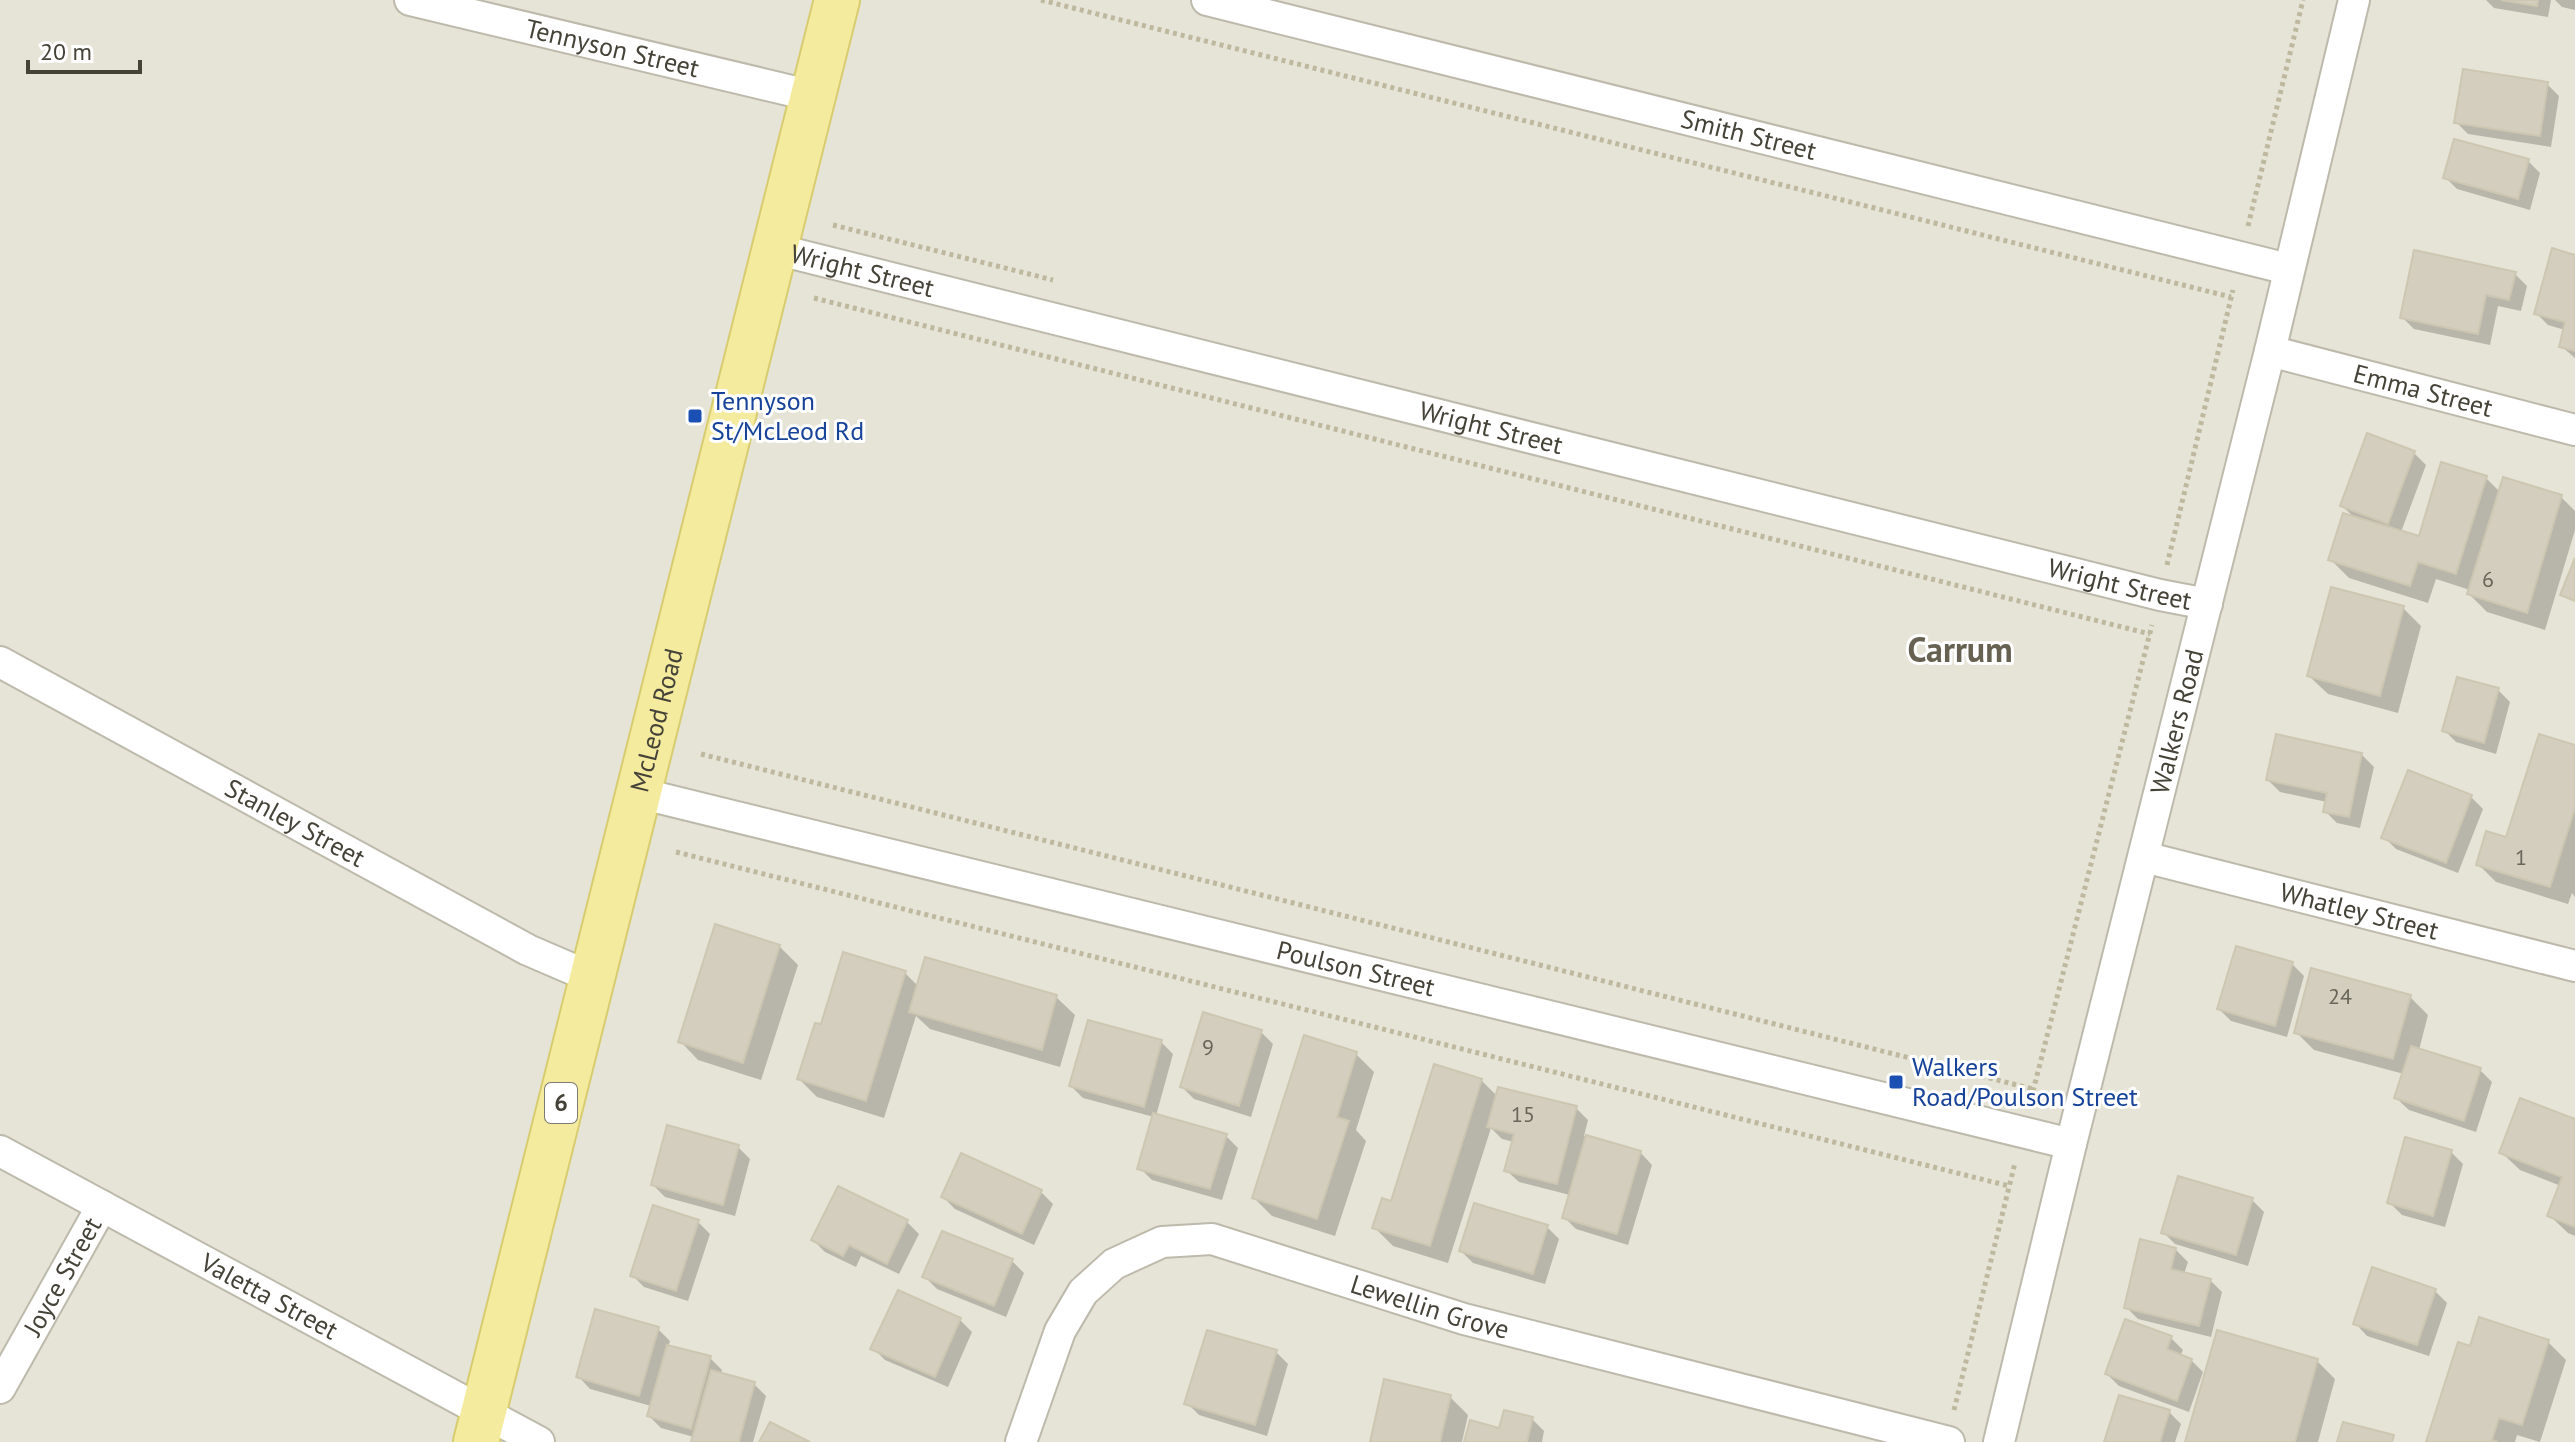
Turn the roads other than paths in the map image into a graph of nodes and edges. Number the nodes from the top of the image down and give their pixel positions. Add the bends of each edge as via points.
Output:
1 (410, 0) edge
2 (837, 0) edge
3 (1207, 0) edge
4 (2354, 0) edge
5 (813, 96) junction
6 (775, 249) junction
7 (2288, 269) junction
8 (2270, 351) junction
9 (2575, 430) edge
10 (2207, 604) junction
11 (0, 662) edge
12 (639, 793) junction
13 (2144, 857) junction
14 (2575, 966) edge
15 (593, 978) junction
16 (2071, 1144) junction
17 (0, 1151) edge
18 (102, 1206) junction
19 (0, 1388) edge
20 (480, 1427) edge
21 (539, 1442) edge
22 (1021, 1442) edge
23 (1948, 1442) edge
24 (1999, 1442) edge

1 - 5 street, Tennyson Street
2 - 5 main road, McLeod Road / 6
3 - 7 street, Smith Street
4 - 7 street, Walkers Road
5 - 6 main road, McLeod Road / 6
6 - 10 street, Wright Street
6 - 12 main road, McLeod Road / 6
7 - 8 street, Walkers Road
8 - 9 street, Emma Street
8 - 10 street, Walkers Road
10 - 13 street, Walkers Road
11 - 15 street, Stanley Street via 528,950
12 - 15 main road, McLeod Road / 6
12 - 16 street, Poulson Street
13 - 14 street, Whatley Street
13 - 16 street, Walkers Road
15 - 20 main road, McLeod Road / 6
16 - 24 street, Walkers Road
17 - 18 street, Valetta Street
18 - 19 street, Joyce Street
18 - 20 street, Valetta Street
20 - 21 street, Valetta Street
22 - 23 street, Lewellin Grove via 1060,1331 1083,1292 1114,1264 1162,1242 1212,1239 1464,1319

